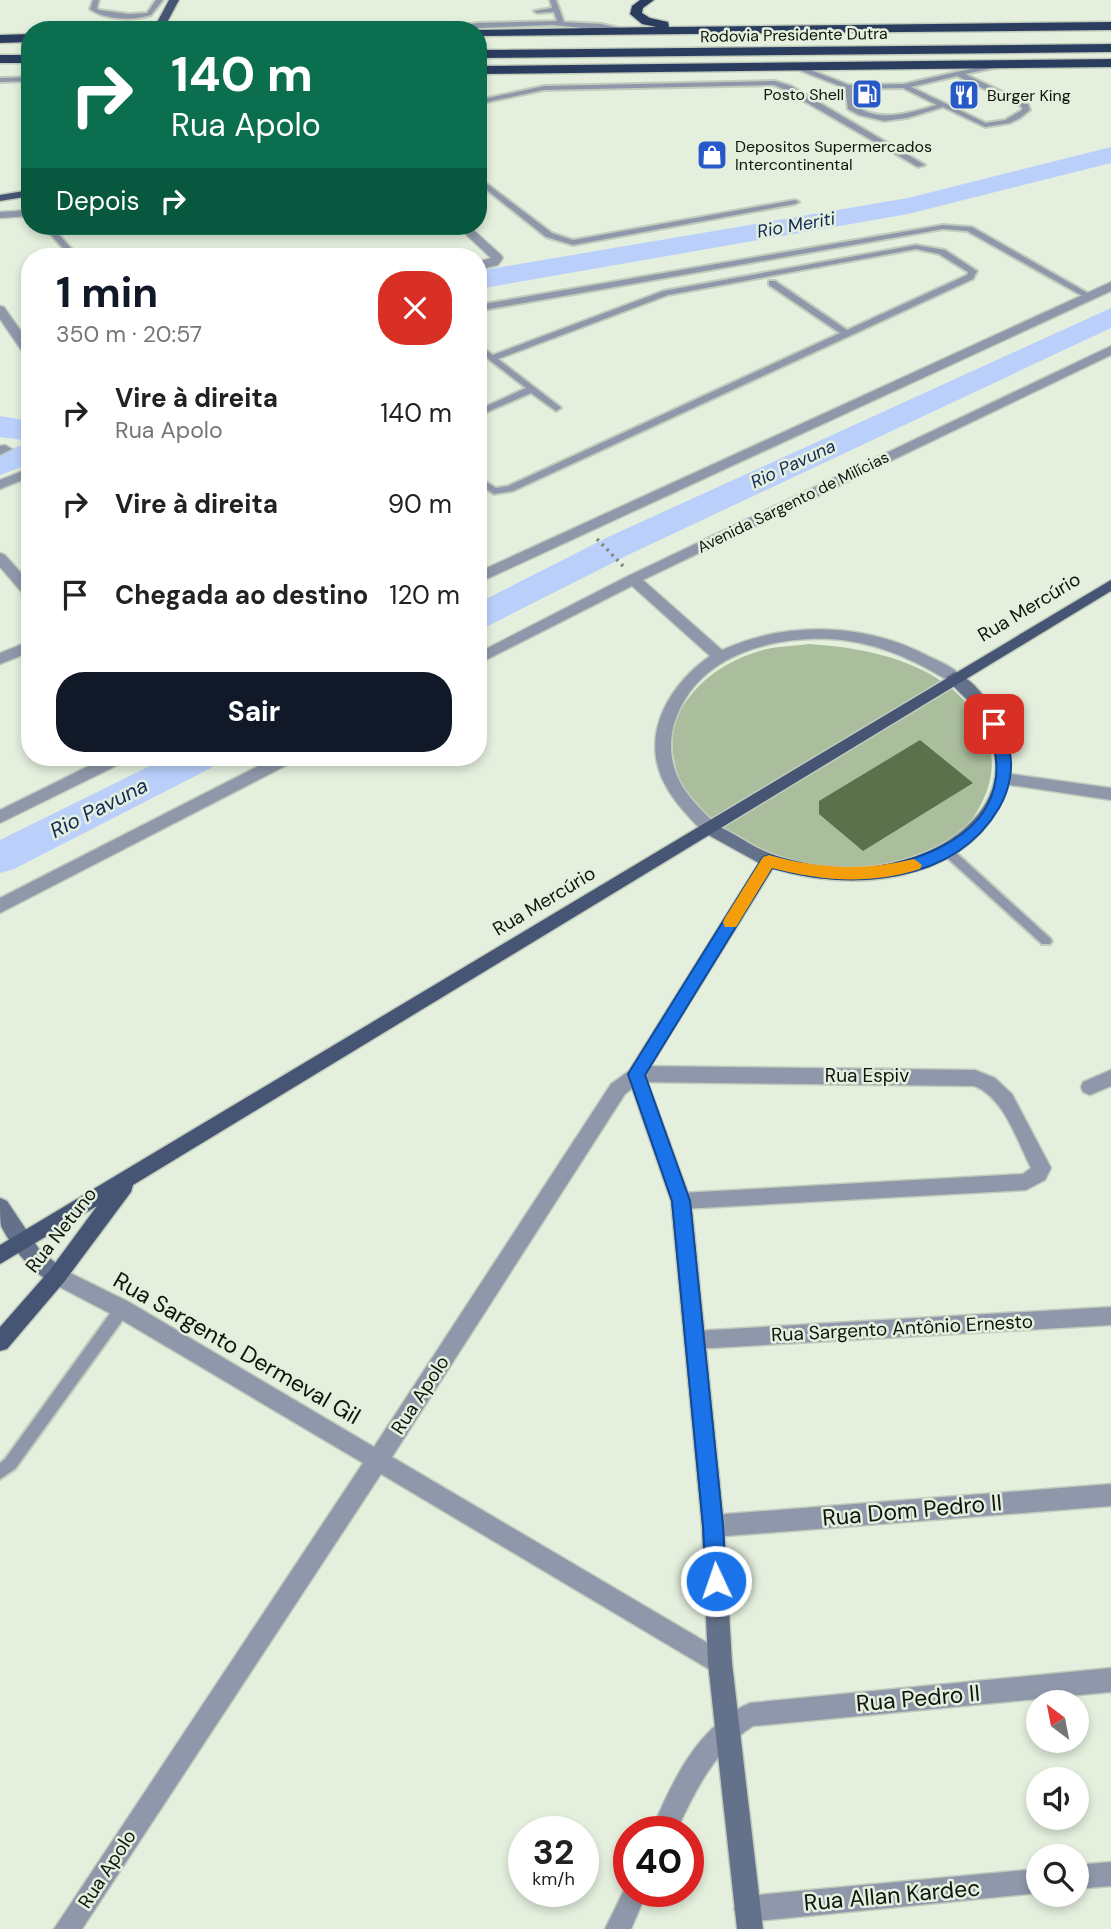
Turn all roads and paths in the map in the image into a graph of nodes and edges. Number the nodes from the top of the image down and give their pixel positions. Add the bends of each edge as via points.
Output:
1 (96, 0) edge
2 (160, 0) edge
3 (174, 0) edge
4 (553, 0) edge
5 (648, 0) edge
6 (556, 9) junction
7 (537, 11) dead end
8 (494, 15) dead end
9 (162, 21) edge
10 (476, 21) edge
11 (561, 23) junction
12 (487, 25) edge
13 (1111, 26) edge
14 (774, 29) junction
15 (629, 31) junction
16 (487, 32) edge
17 (21, 35) edge
18 (1111, 38) edge
19 (0, 39) edge
20 (487, 44) edge
21 (21, 48) edge
22 (1111, 48) edge
23 (0, 49) edge
24 (487, 54) edge
25 (0, 59) edge
26 (21, 59) edge
27 (1111, 63) edge
28 (487, 64) edge
29 (999, 64) junction
30 (743, 67) junction
31 (795, 67) junction
32 (487, 70) edge
33 (0, 72) edge
34 (21, 72) edge
35 (959, 74) junction
36 (21, 79) edge
37 (0, 80) edge
38 (904, 86) junction
39 (848, 87) junction
40 (487, 100) edge
41 (943, 106) junction
42 (921, 165) dead end
43 (487, 185) edge
44 (21, 194) edge
45 (0, 198) edge
46 (795, 202) dead end
47 (21, 214) edge
48 (0, 215) edge
49 (55, 235) edge
50 (473, 235) edge
51 (67, 248) edge
52 (486, 248) edge
53 (487, 249) edge
54 (487, 264) edge
55 (772, 283) dead end
56 (1111, 286) edge
57 (1089, 296) junction
58 (487, 306) edge
59 (0, 310) edge
60 (847, 334) junction
61 (21, 341) edge
62 (1111, 350) edge
63 (487, 354) edge
64 (492, 358) junction
65 (532, 388) junction
66 (556, 408) dead end
67 (487, 409) edge
68 (21, 475) edge
69 (0, 485) edge
70 (487, 486) edge
71 (603, 531) dead end
72 (0, 558) edge
73 (616, 570) dead end
74 (487, 574) edge
75 (633, 579) junction
76 (21, 582) edge
77 (1111, 585) edge
78 (21, 650) edge
79 (487, 654) edge
80 (720, 657) junction
81 (0, 659) edge
82 (954, 677) junction
83 (102, 766) edge
84 (271, 766) edge
85 (1003, 779) junction
86 (1111, 794) edge
87 (0, 817) edge
88 (709, 828) junction
89 (947, 851) junction
90 (769, 861) junction
91 (0, 906) edge
92 (1046, 941) dead end
93 (636, 1074) junction
94 (1111, 1078) edge
95 (1090, 1087) dead end
96 (130, 1178) junction
97 (681, 1201) junction
98 (0, 1207) edge
99 (23, 1241) junction
100 (0, 1255) edge
101 (57, 1276) junction
102 (122, 1309) junction
103 (1111, 1316) edge
104 (694, 1340) junction
105 (0, 1342) edge
106 (378, 1460) junction
107 (0, 1472) edge
108 (1111, 1495) edge
109 (713, 1526) junction
110 (720, 1663) junction
111 (1111, 1680) edge
112 (728, 1726) junction
113 (670, 1816) edge
114 (1111, 1874) edge
115 (1089, 1876) edge
116 (1026, 1883) edge
117 (628, 1907) edge
118 (748, 1919) edge
119 (68, 1929) edge
120 (618, 1929) edge

1 - 2 lane via 93,9 99,14 142,16
3 - 9 main road
4 - 6 lane
5 - 14 highway via 638,6 636,14 653,23
6 - 7 lane
6 - 11 lane
8 - 10 lane
11 - 12 lane
11 - 15 lane
13 - 14 highway
14 - 15 highway
15 - 16 highway
17 - 19 highway
18 - 20 highway, Rodovia Presidente Dutra
21 - 23 highway
22 - 24 highway, Rodovia Presidente Dutra
25 - 26 highway
27 - 29 highway
28 - 30 highway
29 - 31 highway
29 - 35 lane
30 - 31 highway
30 - 32 highway
31 - 39 lane
33 - 34 highway
35 - 38 lane
35 - 41 lane via 1026,110 996,125 985,125
36 - 37 lane
38 - 39 lane
38 - 41 lane
39 - 41 lane via 851,107 874,119 889,120
40 - 42 lane via 544,88 775,83
43 - 46 lane via 549,235 573,243
44 - 45 main road
47 - 48 street
49 - 51 lane
50 - 52 street
53 - 54 street via 497,258
55 - 60 lane
56 - 57 street
57 - 58 lane via 969,229 943,226
57 - 74 street
59 - 61 street
60 - 64 lane via 970,277 973,271 942,252 916,247 737,278 652,297
60 - 70 lane via 510,489 494,491
62 - 75 street, Avenida Sargento de Milícias
63 - 64 lane
64 - 65 lane
65 - 66 lane
65 - 67 lane
68 - 69 street
71 - 73 path via 594,536 625,566
72 - 76 street
75 - 79 street, Avenida Sargento de Milícias
75 - 80 street
77 - 82 main road, Rua Mercúrio
78 - 81 street
80 - 82 street via 784,636 857,637 892,645
80 - 88 street via 692,678 672,704 663,735 666,767 681,799
82 - 85 street via 978,699 994,724 1003,751
82 - 88 main road, Rua Mercúrio
83 - 87 street
84 - 91 street
85 - 86 street
85 - 89 street via 985,819
88 - 90 street
88 - 96 main road, Rua Mercúrio
89 - 90 street via 916,865 880,873 805,871
89 - 92 lane
90 - 93 street, Rua Apolo
93 - 97 street
93 - 97 street, Rua Espiv via 975,1078 997,1089 1005,1099 1041,1168 1026,1182
93 - 106 street, Rua Apolo via 618,1089
94 - 95 street
96 - 99 main road, Rua Mercúrio
96 - 101 main road, Rua Netuno
97 - 104 street
98 - 99 street, Rua Sargento Dermeval Gil
99 - 100 main road, Rua Mercúrio
99 - 101 street, Rua Sargento Dermeval Gil
101 - 102 street, Rua Sargento Dermeval Gil
101 - 105 main road, Rua Netuno
102 - 106 street, Rua Sargento Dermeval Gil
102 - 107 lane
103 - 104 street, Rua Sargento Antônio Ernesto
104 - 109 street
106 - 110 street, Rua Sargento Dermeval Gil
106 - 119 street, Rua Apolo
108 - 109 street, Rua Dom Pedro II
109 - 110 street
110 - 112 street
111 - 112 street, Rua Pedro II via 781,1711 750,1715
112 - 113 street via 688,1778
112 - 118 street
114 - 115 street
116 - 118 street, Rua Allan Kardec
117 - 120 street

